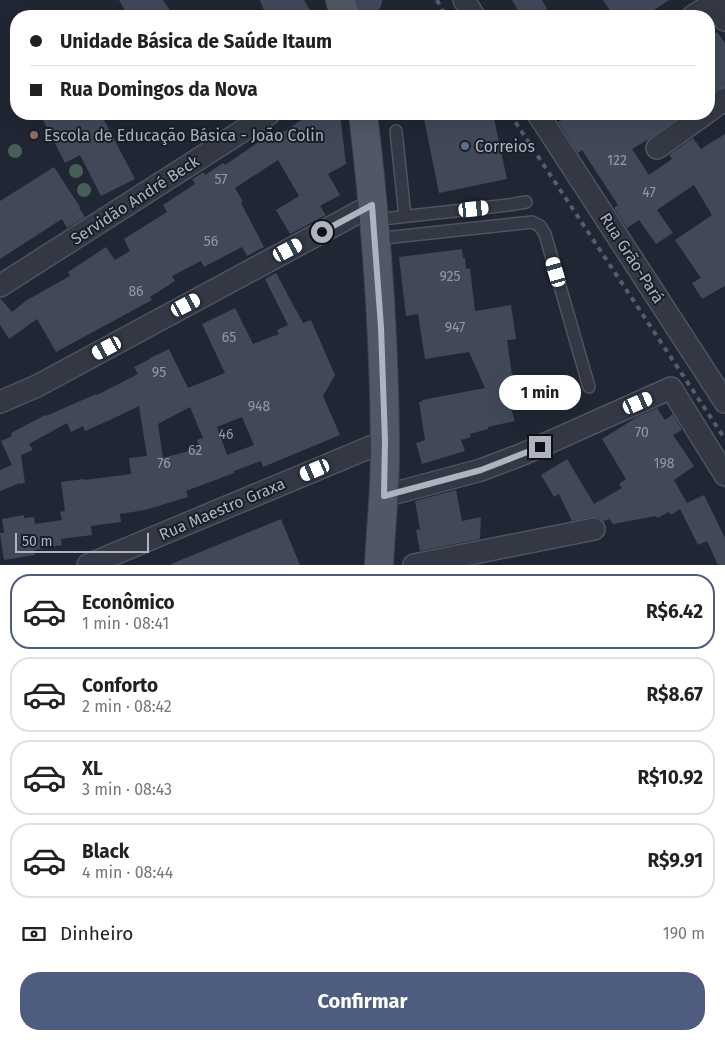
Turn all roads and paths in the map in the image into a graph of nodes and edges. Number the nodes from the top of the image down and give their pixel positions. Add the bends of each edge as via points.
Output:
1 (367, 0) edge
2 (353, 10) edge
3 (703, 10) edge
4 (725, 20) edge
5 (260, 120) edge
6 (364, 120) edge
7 (544, 120) edge
8 (697, 120) edge
9 (396, 131) dead end
10 (657, 148) dead end
11 (526, 202) dead end
12 (405, 216) junction
13 (374, 221) junction
14 (0, 286) edge
15 (588, 387) dead end
16 (0, 402) edge
17 (725, 402) edge
18 (385, 441) junction
19 (725, 475) edge
20 (384, 496) junction
21 (594, 529) dead end
22 (88, 565) edge
23 (379, 565) edge
24 (414, 565) edge

1 - 2 main road
3 - 4 street via 714,3
5 - 14 street, Servidão André Beck
6 - 13 main road
7 - 17 street, Rua Grão-Pará
8 - 10 street
9 - 12 lane
11 - 12 lane
12 - 13 lane
13 - 15 lane via 532,222 540,226 545,234
13 - 16 street
13 - 18 main road
18 - 20 main road
18 - 22 street, Rua Maestro Graxa
19 - 20 street via 670,388 524,454 481,470
20 - 23 main road
21 - 24 street

